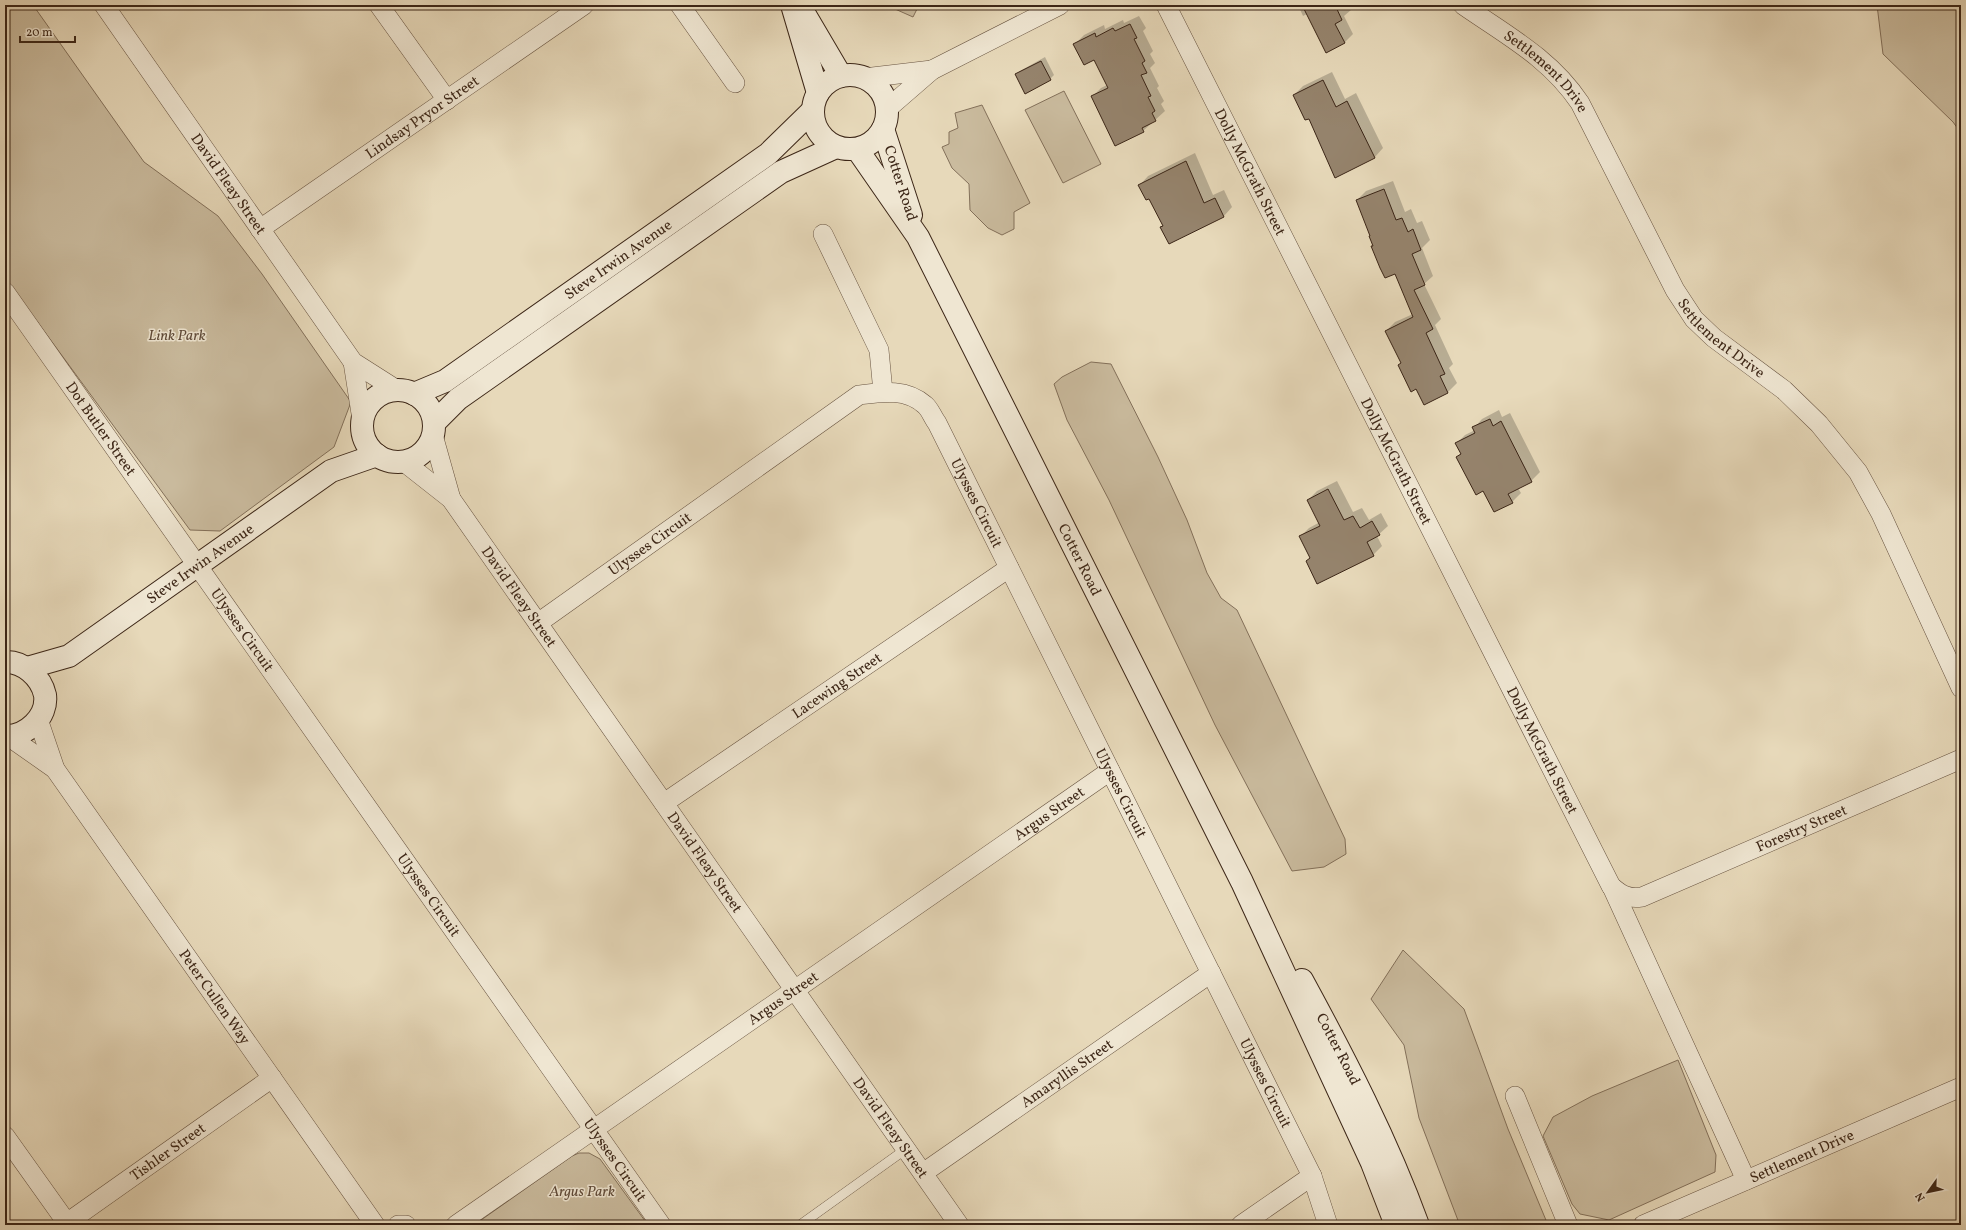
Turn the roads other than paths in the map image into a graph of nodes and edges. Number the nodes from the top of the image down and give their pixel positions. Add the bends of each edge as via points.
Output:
1 (104, 5) edge
2 (379, 5) edge
3 (584, 5) edge
4 (680, 5) edge
5 (792, 5) edge
6 (800, 5) edge
7 (1060, 5) edge
8 (1166, 5) edge
9 (1463, 5) edge
10 (932, 70) junction
11 (841, 76) junction
12 (864, 78) junction
13 (735, 83) dead end
14 (446, 100) junction
15 (815, 102) junction
16 (885, 119) junction
17 (836, 147) junction
18 (857, 149) junction
19 (260, 229) junction
20 (823, 234) dead end
21 (918, 237) junction
22 (5, 292) edge
23 (354, 362) junction
24 (406, 392) junction
25 (883, 392) junction
26 (362, 425) junction
27 (433, 429) junction
28 (376, 455) junction
29 (404, 462) junction
30 (331, 471) junction
31 (451, 499) junction
32 (198, 566) junction
33 (1009, 568) junction
34 (538, 623) junction
35 (68, 656) junction
36 (5, 662) edge
37 (27, 668) junction
38 (1961, 688) edge
39 (44, 694) junction
40 (38, 720) junction
41 (6, 736) edge
42 (1961, 759) edge
43 (55, 769) junction
44 (1110, 771) junction
45 (664, 803) junction
46 (1242, 882) junction
47 (1611, 886) junction
48 (1642, 897) joint
49 (1211, 973) junction
50 (795, 990) junction
51 (272, 1078) junction
52 (1961, 1087) edge
53 (1516, 1096) dead end
54 (594, 1129) junction
55 (5, 1136) edge
56 (906, 1149) junction
57 (923, 1173) junction
58 (1312, 1176) junction
59 (1746, 1180) junction
60 (805, 1223) edge
61 (65, 1224) edge
62 (375, 1225) edge
63 (398, 1225) edge
64 (406, 1225) edge
65 (456, 1225) edge
66 (661, 1225) edge
67 (959, 1225) edge
68 (1241, 1225) edge
69 (1328, 1225) edge
70 (1396, 1225) edge
71 (1418, 1225) edge
72 (1568, 1225) edge
73 (1643, 1225) edge

1 - 19 street, David Fleay Street
2 - 14 street
3 - 14 street, Lindsay Pryor Street
4 - 13 street
5 - 15 main road
6 - 11 main road
7 - 10 street
8 - 47 street, Dolly McGrath Street
9 - 38 street, Settlement Drive via 1532,52 1570,87 1675,290 1694,319 1714,338 1784,390 1819,424 1858,472 1881,514
10 - 12 street
10 - 16 street
11 - 12 main road
11 - 15 main road via 828,82
12 - 16 main road via 880,90 884,99
14 - 19 street, Lindsay Pryor Street
15 - 17 main road via 814,123 818,133
15 - 24 main road, Steve Irwin Avenue via 768,154 445,381
16 - 18 main road via 877,138
16 - 21 main road, Cotter Road
17 - 18 main road via 846,150
17 - 27 main road, Steve Irwin Avenue via 780,172 458,399
18 - 21 main road, Cotter Road
19 - 23 street, David Fleay Street
20 - 25 street via 879,350
21 - 46 main road, Cotter Road
22 - 32 street, Dot Butler Street
23 - 24 street, David Fleay Street
23 - 26 street, David Fleay Street
24 - 26 main road via 385,393 375,399 367,408
24 - 27 main road via 424,401 430,411
25 - 33 street, Ulysses Circuit via 906,394 926,405
25 - 34 street, Ulysses Circuit via 859,395
26 - 28 main road via 370,448
26 - 30 main road, Steve Irwin Avenue
27 - 29 main road via 423,453
27 - 31 street, David Fleay Street
28 - 29 main road via 395,462
28 - 30 main road, Steve Irwin Avenue
29 - 31 street, David Fleay Street
30 - 32 main road, Steve Irwin Avenue
31 - 34 street, David Fleay Street
32 - 35 main road, Steve Irwin Avenue
32 - 54 street, Ulysses Circuit
33 - 44 street, Ulysses Circuit
33 - 45 street, Lacewing Street
34 - 45 street, David Fleay Street
35 - 37 main road, Steve Irwin Avenue
35 - 39 main road, Steve Irwin Avenue
36 - 37 main road
37 - 39 main road via 36,676
39 - 40 main road via 43,709
40 - 41 main road, Peter Cullen Way via 20,734
40 - 43 street, Peter Cullen Way
41 - 43 street, Peter Cullen Way
42 - 48 street, Forestry Street
43 - 51 street, Peter Cullen Way
44 - 49 street, Ulysses Circuit
44 - 50 street, Argus Street
45 - 50 street, David Fleay Street
46 - 70 main road, Cotter Road via 1372,1163
46 - 71 main road, Cotter Road via 1283,944 1341,1051 1396,1170
47 - 48 street, Dolly McGrath Street via 1622,896 1632,899
47 - 59 street
49 - 57 street, Amaryllis Street
49 - 58 street, Ulysses Circuit
50 - 54 street, Argus Street
50 - 56 street, David Fleay Street
51 - 61 street, Tishler Street
51 - 62 street, Peter Cullen Way
52 - 59 street, Settlement Drive
53 - 72 street
54 - 65 street, Argus Street
54 - 66 street, Ulysses Circuit
55 - 61 street
56 - 57 street, David Fleay Street
56 - 60 lane
57 - 67 street, David Fleay Street
58 - 68 street
58 - 69 street, Ulysses Circuit
59 - 73 street, Settlement Drive
63 - 64 street

